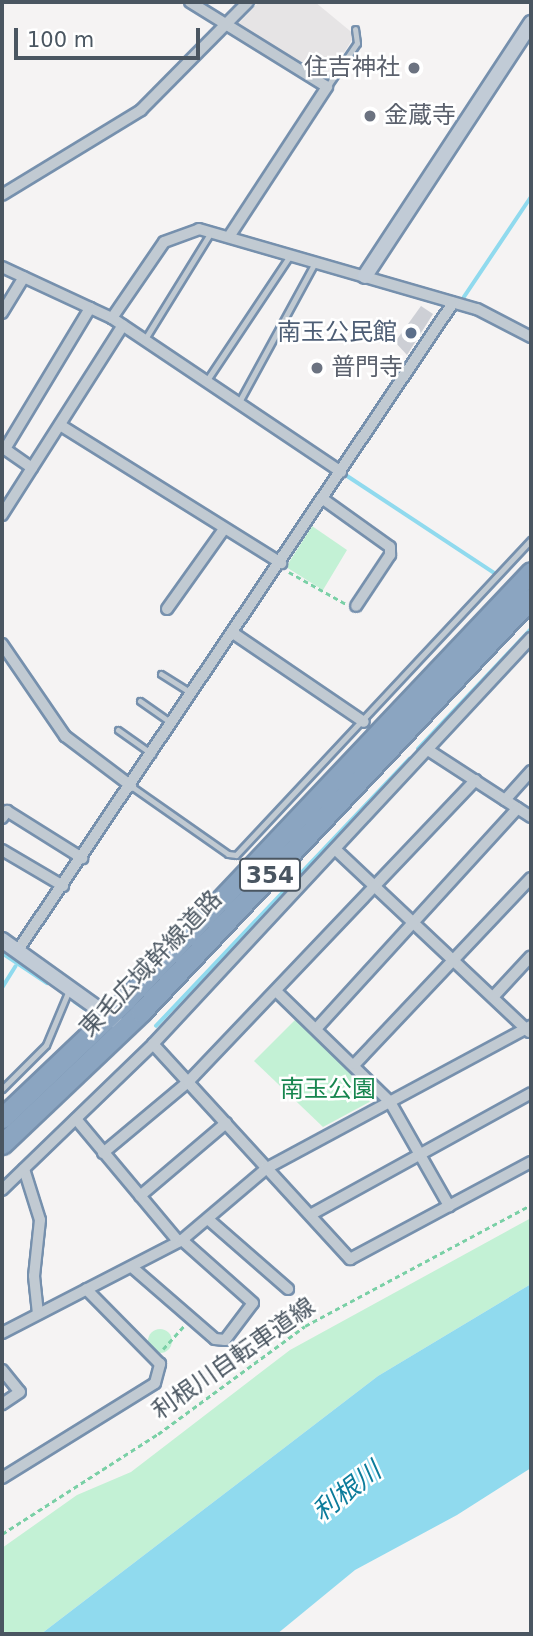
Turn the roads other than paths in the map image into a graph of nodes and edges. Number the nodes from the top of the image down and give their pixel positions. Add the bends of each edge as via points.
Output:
1 (190, 2) edge
2 (248, 2) edge
3 (531, 23) edge
4 (227, 24) junction
5 (355, 29) dead end
6 (327, 87) junction
7 (2, 195) edge
8 (212, 231) junction
9 (230, 235) junction
10 (291, 254) junction
11 (316, 261) junction
12 (2, 267) edge
13 (365, 276) junction
14 (24, 277) junction
15 (453, 303) junction
16 (90, 308) junction
17 (2, 313) edge
18 (112, 318) junction
19 (123, 325) junction
20 (531, 337) edge
21 (145, 340) junction
22 (207, 380) junction
23 (239, 402) junction
24 (60, 425) junction
25 (32, 468) junction
26 (341, 472) junction
27 (323, 499) junction
28 (2, 514) edge
29 (224, 529) junction
30 (531, 540) edge
31 (281, 563) junction
32 (531, 572) edge
33 (531, 598) edge
34 (356, 606) road end
35 (167, 609) dead end
36 (233, 633) junction
37 (531, 638) edge
38 (2, 644) edge
39 (161, 674) dead end
40 (192, 694) junction
41 (140, 701) dead end
42 (364, 722) junction
43 (172, 724) junction
44 (118, 730) dead end
45 (428, 750) junction
46 (152, 754) junction
47 (531, 771) edge
48 (476, 780) junction
49 (131, 786) junction
50 (505, 800) junction
51 (518, 808) junction
52 (531, 817) edge
53 (2, 818) edge
54 (335, 849) junction
55 (2, 850) edge
56 (82, 858) junction
57 (531, 878) edge
58 (63, 886) junction
59 (375, 887) junction
60 (415, 921) junction
61 (2, 940) edge
62 (18, 950) junction
63 (531, 956) edge
64 (455, 959) junction
65 (70, 989) junction
66 (276, 992) junction
67 (494, 996) junction
68 (117, 1022) junction
69 (316, 1029) junction
70 (530, 1030) edge
71 (153, 1044) junction
72 (355, 1064) junction
73 (188, 1082) junction
74 (2, 1089) edge
75 (531, 1093) edge
76 (390, 1102) junction
77 (2, 1118) edge
78 (76, 1119) junction
79 (226, 1123) junction
80 (2, 1144) edge
81 (103, 1153) junction
82 (419, 1156) junction
83 (531, 1162) edge
84 (267, 1168) junction
85 (24, 1169) junction
86 (2, 1190) edge
87 (140, 1196) junction
88 (449, 1206) junction
89 (312, 1214) junction
90 (209, 1220) junction
91 (181, 1241) junction
92 (133, 1268) junction
93 (86, 1289) junction
94 (288, 1289) dead end
95 (38, 1314) junction
96 (2, 1332) edge
97 (2, 1370) edge
98 (2, 1404) edge
99 (2, 1478) edge

1 - 4 street
2 - 4 street
3 - 13 street
4 - 6 street
4 - 7 street via 141,110
5 - 6 lane via 357,43
6 - 9 street
8 - 9 street
8 - 18 street via 192,230 164,242
8 - 21 lane
9 - 10 street
10 - 11 street
10 - 22 lane
11 - 13 street
11 - 23 lane
12 - 14 street
13 - 15 street
14 - 16 street
14 - 17 street
15 - 20 street via 485,312
15 - 26 street
16 - 18 street
16 - 25 street via 5,449
18 - 19 street
19 - 21 street
19 - 24 street
21 - 22 street
22 - 23 street
23 - 26 street
24 - 25 street
24 - 29 street
25 - 28 street
26 - 27 street
27 - 31 street
27 - 34 street via 390,547 390,555
29 - 31 street
29 - 35 street
30 - 42 lane
31 - 36 street
32 - 68 highway, 東毛広域幹線道路 / 354
33 - 68 highway, 東毛広域幹線道路 / 354
36 - 40 street
36 - 42 street
37 - 45 street
38 - 49 street via 65,736
39 - 40 lane
40 - 43 street
41 - 43 lane
42 - 49 lane via 236,855 228,855
43 - 46 street
44 - 46 lane
45 - 48 street
45 - 54 street
46 - 49 street
47 - 50 street
48 - 50 street
48 - 59 street
49 - 56 street
50 - 51 street
51 - 52 street
51 - 60 street
53 - 56 street via 6,811
54 - 59 street
54 - 71 street
55 - 58 street
56 - 58 street
57 - 64 street
58 - 62 street
59 - 60 street
59 - 66 street
60 - 64 street
60 - 69 street
61 - 62 street
62 - 65 street
63 - 67 street
64 - 67 street
64 - 72 street
65 - 68 street
65 - 74 lane via 46,1045
66 - 69 street
66 - 73 street
67 - 70 street
68 - 77 highway, 東毛広域幹線道路 / 354
68 - 80 highway, 東毛広域幹線道路 / 354
69 - 72 street
70 - 76 street
71 - 73 street
71 - 78 street
72 - 76 street
73 - 79 street
73 - 81 street
75 - 82 street
76 - 82 street
76 - 84 street
78 - 81 street
78 - 85 street
79 - 84 street
79 - 87 street
81 - 87 street
82 - 88 street
82 - 89 street
83 - 88 street
84 - 89 street
84 - 90 street
85 - 86 street
85 - 95 street via 40,1220 34,1276
87 - 91 street
88 - 89 street via 351,1259
90 - 91 street
90 - 94 street
91 - 92 street
91 - 92 street via 253,1303 225,1340 215,1339
92 - 93 street
93 - 95 street
93 - 99 street via 160,1364 155,1383
95 - 96 street
97 - 98 street via 20,1392

